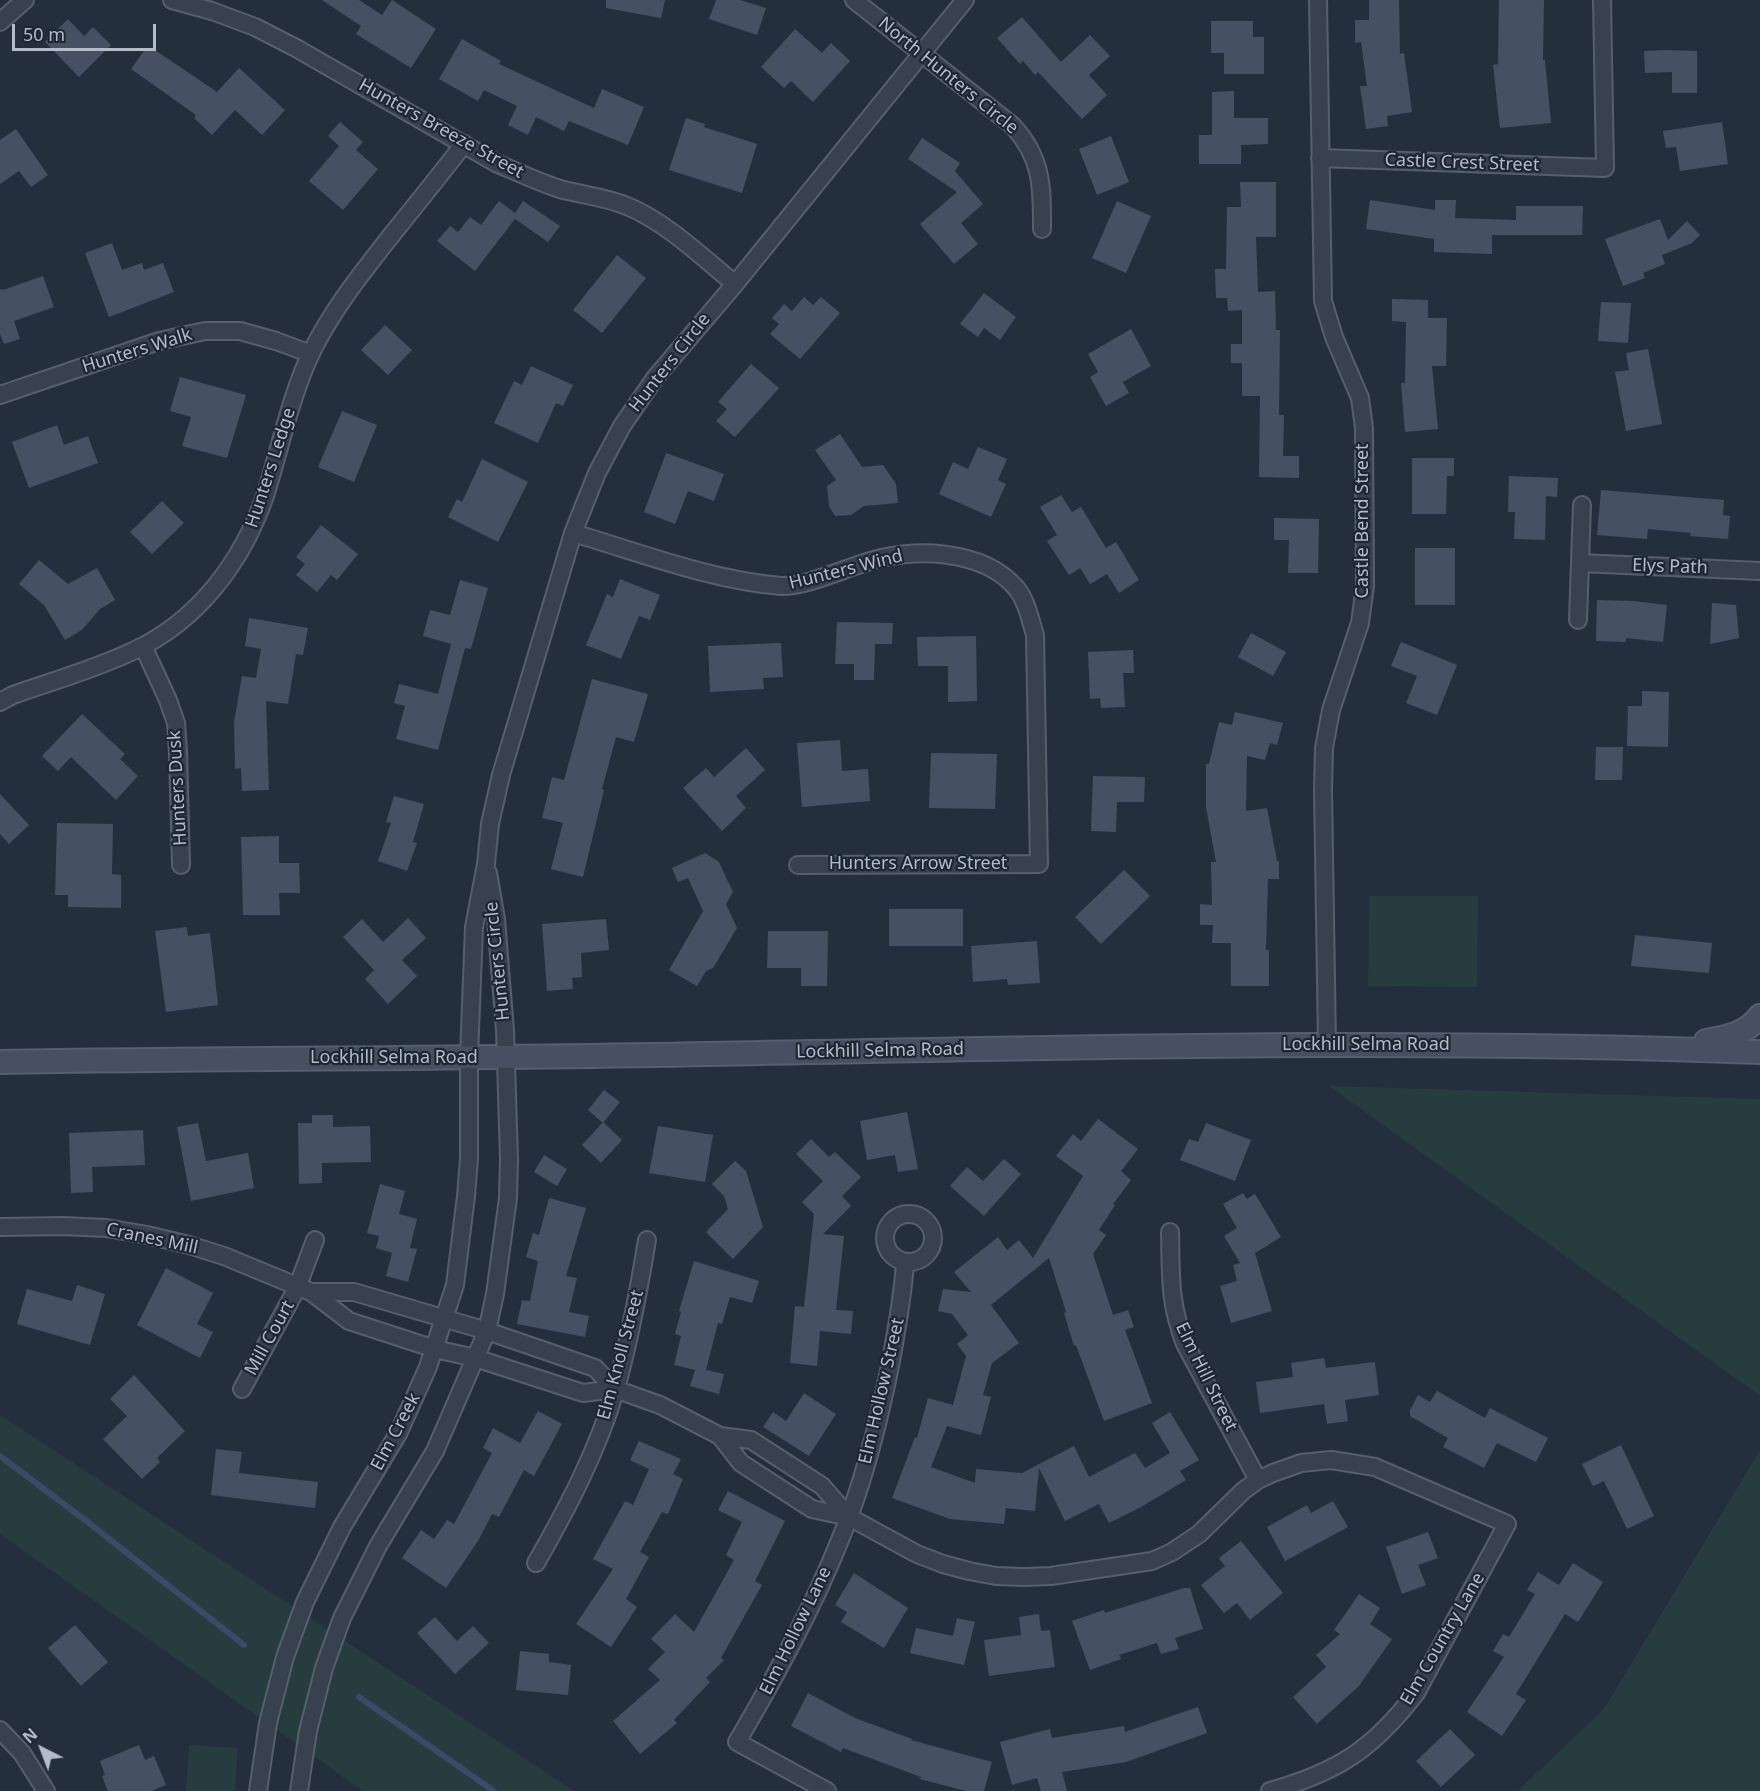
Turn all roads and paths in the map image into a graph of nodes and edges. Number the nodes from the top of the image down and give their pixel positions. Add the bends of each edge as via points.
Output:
1 (25, 0) edge
2 (172, 0) edge
3 (854, 0) edge
4 (965, 0) edge
5 (1318, 0) edge
6 (1602, 0) edge
7 (0, 22) edge
8 (921, 54) junction
9 (464, 144) junction
10 (1320, 158) junction
11 (1042, 229) dead end
12 (735, 284) junction
13 (311, 354) junction
14 (0, 395) edge
15 (1582, 505) dead end
16 (573, 533) junction
17 (1580, 563) junction
18 (1760, 571) edge
19 (1578, 620) dead end
20 (143, 646) junction
21 (0, 702) edge
22 (486, 864) junction
23 (1039, 864) joint
24 (181, 865) dead end
25 (798, 865) dead end
26 (1760, 1016) edge
27 (1327, 1044) junction
28 (1663, 1049) junction
29 (1760, 1052) edge
30 (469, 1058) junction
31 (507, 1058) junction
32 (0, 1062) edge
33 (0, 1227) edge
34 (1170, 1232) dead end
35 (315, 1240) dead end
36 (647, 1240) dead end
37 (905, 1262) dead end
38 (304, 1290) junction
39 (446, 1318) junction
40 (487, 1330) junction
41 (435, 1349) junction
42 (475, 1358) junction
43 (242, 1389) dead end
44 (615, 1389) junction
45 (720, 1436) junction
46 (1258, 1480) junction
47 (849, 1517) junction
48 (536, 1563) dead end
49 (0, 1730) edge
50 (46, 1791) edge
51 (258, 1791) edge
52 (299, 1791) edge
53 (827, 1791) edge
54 (1270, 1791) edge

1 - 7 street
2 - 9 street, Hunters Breeze Street via 255,27
3 - 8 street, North Hunters Circle
4 - 8 street, Hunters Circle
5 - 10 street, Castle Bend Street
6 - 10 street, Castle Crest Street via 1605,168
8 - 11 street, North Hunters Circle via 1019,132 1035,157 1042,185
8 - 12 street, Hunters Circle
9 - 12 street, Hunters Breeze Street via 527,177 610,200 645,215
9 - 13 street, Hunters Ledge via 350,288
10 - 27 street, Castle Bend Street via 1323,301 1360,398 1364,428 1365,586 1360,623 1331,710 1324,747
12 - 16 street, Hunters Circle via 655,378 622,426 597,473
13 - 14 street, Hunters Walk via 240,331 205,331 159,341
13 - 20 street, Hunters Ledge via 245,543 216,587 177,624
15 - 17 street
16 - 22 street, Hunters Circle via 501,775
16 - 23 street, Hunters Wind via 704,572 784,586 903,554 940,554 989,566 1016,588 1025,602 1035,635
17 - 18 street, Elys Path
17 - 19 street
20 - 21 street, Hunters Ledge
20 - 24 street, Hunters Dusk via 176,723
22 - 30 street, Hunters Circle via 474,927
22 - 31 street, Hunters Circle via 496,919
23 - 25 street, Hunters Arrow Street
26 - 28 main road via 1733,1036
27 - 28 main road, Lockhill Selma Road
27 - 31 main road, Lockhill Selma Road
28 - 29 main road, Lockhill Selma Road
30 - 31 main road, Lockhill Selma Road
30 - 32 main road, Lockhill Selma Road
30 - 39 street, Elm Creek via 466,1196 455,1286
31 - 40 street via 508,1198
33 - 38 street, Cranes Mill via 106,1228 147,1235 224,1256
34 - 46 street, Elm Hill Street via 1171,1296 1177,1323
35 - 38 street
36 - 44 street, Elm Knoll Street via 636,1306
37 - 47 street, Elm Hollow Street via 902,1300 881,1413
38 - 39 street, Cranes Mill via 354,1292
38 - 41 street, Cranes Mill via 349,1321
38 - 43 street, Mill Court
39 - 40 street, Cranes Mill
39 - 41 street, Elm Creek
40 - 42 street
40 - 44 street, Cranes Mill via 595,1368
41 - 42 street, Cranes Mill
41 - 51 street, Elm Creek via 399,1432 342,1527 305,1602 285,1657 268,1723
42 - 44 street, Cranes Mill via 583,1393
42 - 52 street via 435,1451 378,1546 342,1618 310,1720
44 - 45 street via 660,1405
44 - 48 street, Elm Knoll Street via 591,1456
45 - 47 street via 741,1463 812,1509
45 - 47 street via 751,1440 822,1486
46 - 47 street via 1172,1552 1152,1561 1051,1576 996,1576 942,1564
46 - 54 street, Elm Country Lane via 1301,1463 1331,1460 1375,1467 1507,1524 1416,1693 1401,1713 1346,1761 1302,1782
47 - 53 street, Elm Hollow Lane via 802,1622 737,1742
49 - 50 street via 22,1753

